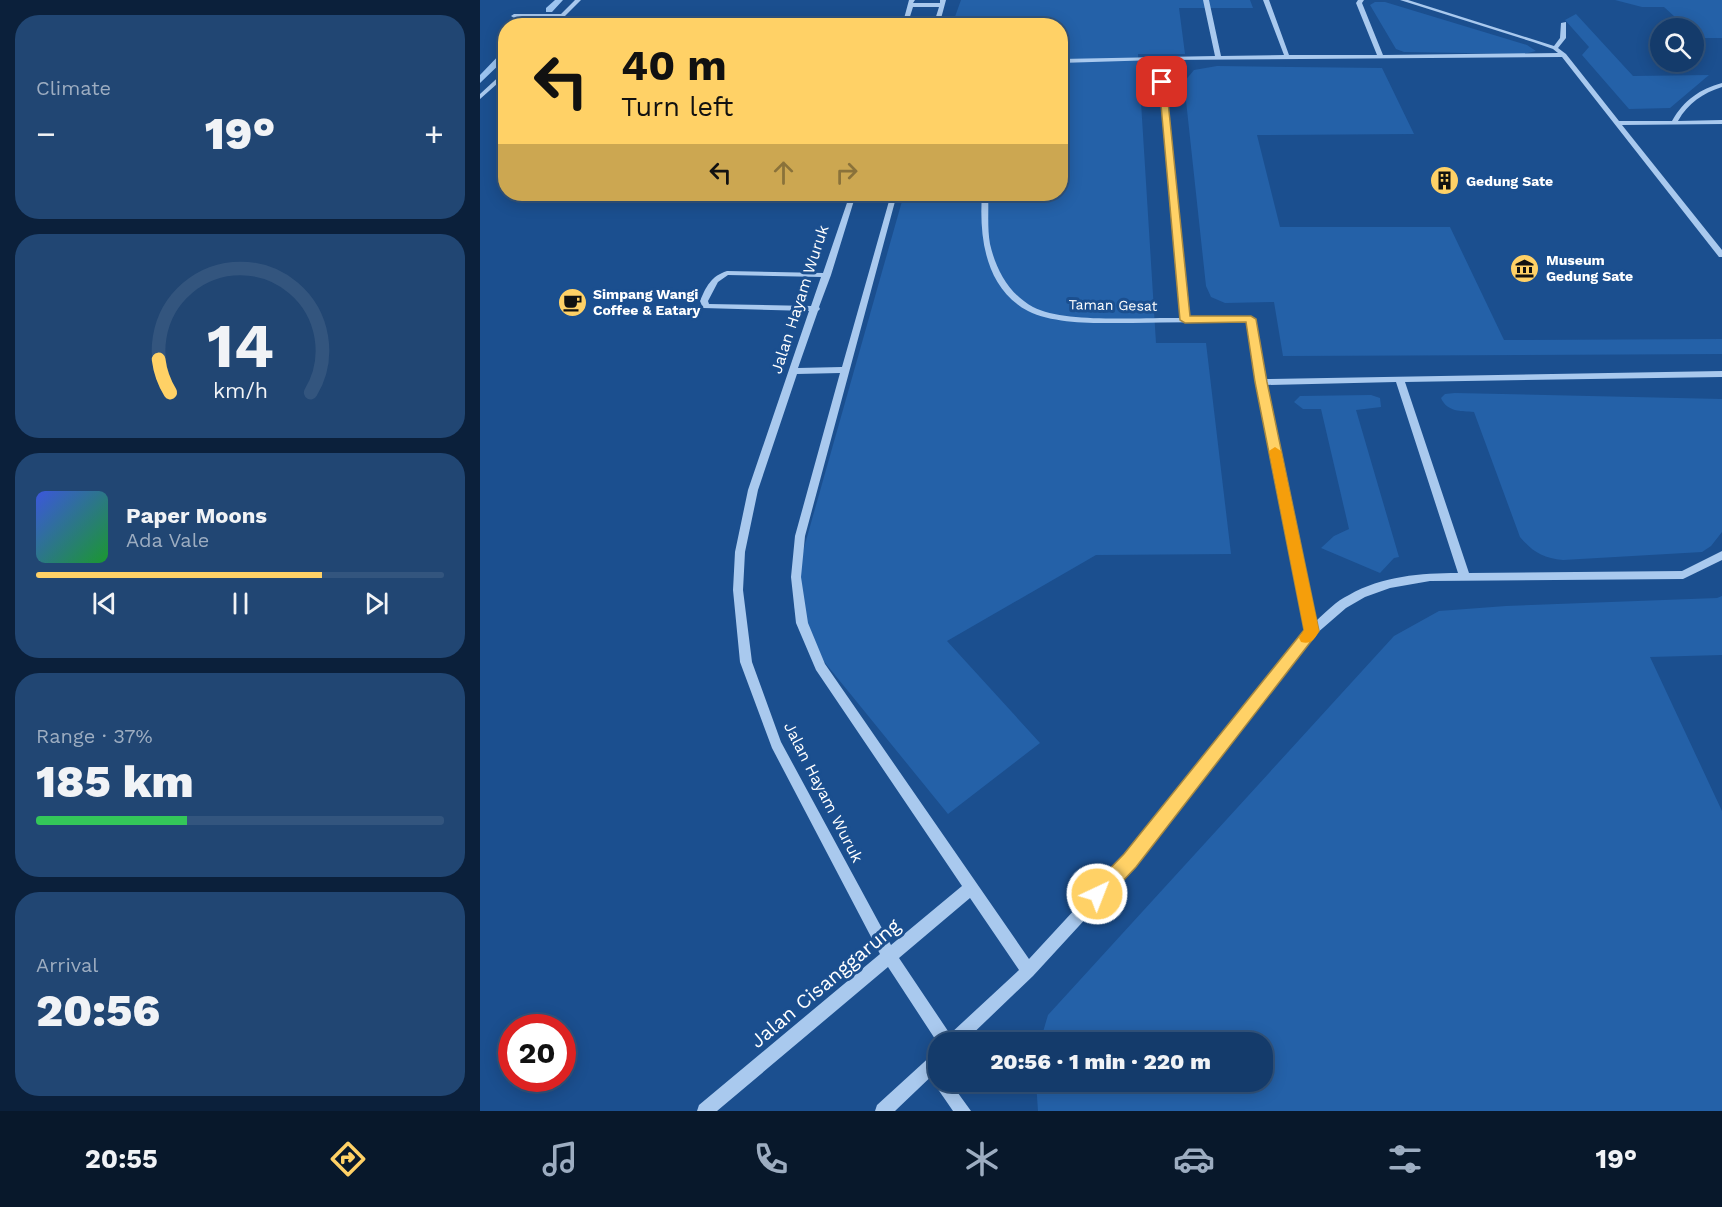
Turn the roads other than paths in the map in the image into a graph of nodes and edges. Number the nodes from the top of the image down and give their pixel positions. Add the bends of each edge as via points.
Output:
1 (578, 0) edge
2 (1206, 0) edge
3 (1266, 0) edge
4 (1361, 0) edge
5 (1403, 0) edge
6 (911, 2) edge
7 (942, 2) edge
8 (514, 16) dead end
9 (562, 16) joint
10 (906, 18) edge
11 (938, 18) edge
12 (1564, 24) dead end
13 (1555, 48) junction
14 (1380, 55) junction
15 (1564, 55) junction
16 (1218, 57) junction
17 (1287, 57) junction
18 (1160, 58) junction
19 (1068, 61) edge
20 (498, 80) edge
21 (1722, 85) edge
22 (480, 97) edge
23 (1722, 122) edge
24 (1619, 123) junction
25 (1674, 123) junction
26 (851, 201) edge
27 (892, 201) edge
28 (984, 201) edge
29 (1721, 252) edge
30 (827, 275) junction
31 (816, 309) junction
32 (1185, 320) junction
33 (846, 370) junction
34 (795, 371) junction
35 (1722, 374) edge
36 (1400, 380) junction
37 (1261, 382) junction
38 (1722, 555) edge
39 (1465, 577) junction
40 (1312, 631) junction
41 (972, 887) junction
42 (889, 956) junction
43 (1028, 971) junction
44 (939, 1032) edge
45 (964, 1032) edge
46 (928, 1078) edge
47 (951, 1092) edge
48 (705, 1111) edge
49 (883, 1111) edge
50 (963, 1111) edge

1 - 9 street
2 - 16 street
3 - 17 street
4 - 14 street
5 - 13 street
6 - 7 street
6 - 10 street
7 - 11 street
8 - 9 street
12 - 13 street via 1563,38
13 - 15 street
14 - 15 street
14 - 17 street
15 - 24 street
16 - 17 street
16 - 18 street
18 - 19 street
18 - 32 street
20 - 22 street
21 - 25 street via 1691,98
23 - 25 street
24 - 25 street
24 - 29 street
26 - 30 street, Jalan Hayam Wuruk
27 - 33 street
28 - 32 street, Taman Gesat via 986,250 991,263 1007,290 1032,310 1072,319
30 - 31 street, Jalan Hayam Wuruk
30 - 31 street via 727,273 712,283 704,301 706,306 715,307
31 - 34 street, Jalan Hayam Wuruk
32 - 37 street, Taman Gesat via 1251,319
33 - 34 street
33 - 41 street via 800,536 796,577 802,623 820,667
34 - 42 street, Jalan Hayam Wuruk via 753,490 740,552 738,590 746,662 776,744
35 - 36 street
36 - 37 street
36 - 39 street
37 - 40 street
38 - 39 street via 1683,575
39 - 40 street via 1403,580 1378,587 1351,599
40 - 43 street via 1130,861
41 - 42 street, Jalan Cisanggarung
41 - 43 street
42 - 44 street, Jalan Hayam Wuruk
42 - 48 street, Jalan Cisanggarung
43 - 45 street
46 - 49 street
47 - 50 street

